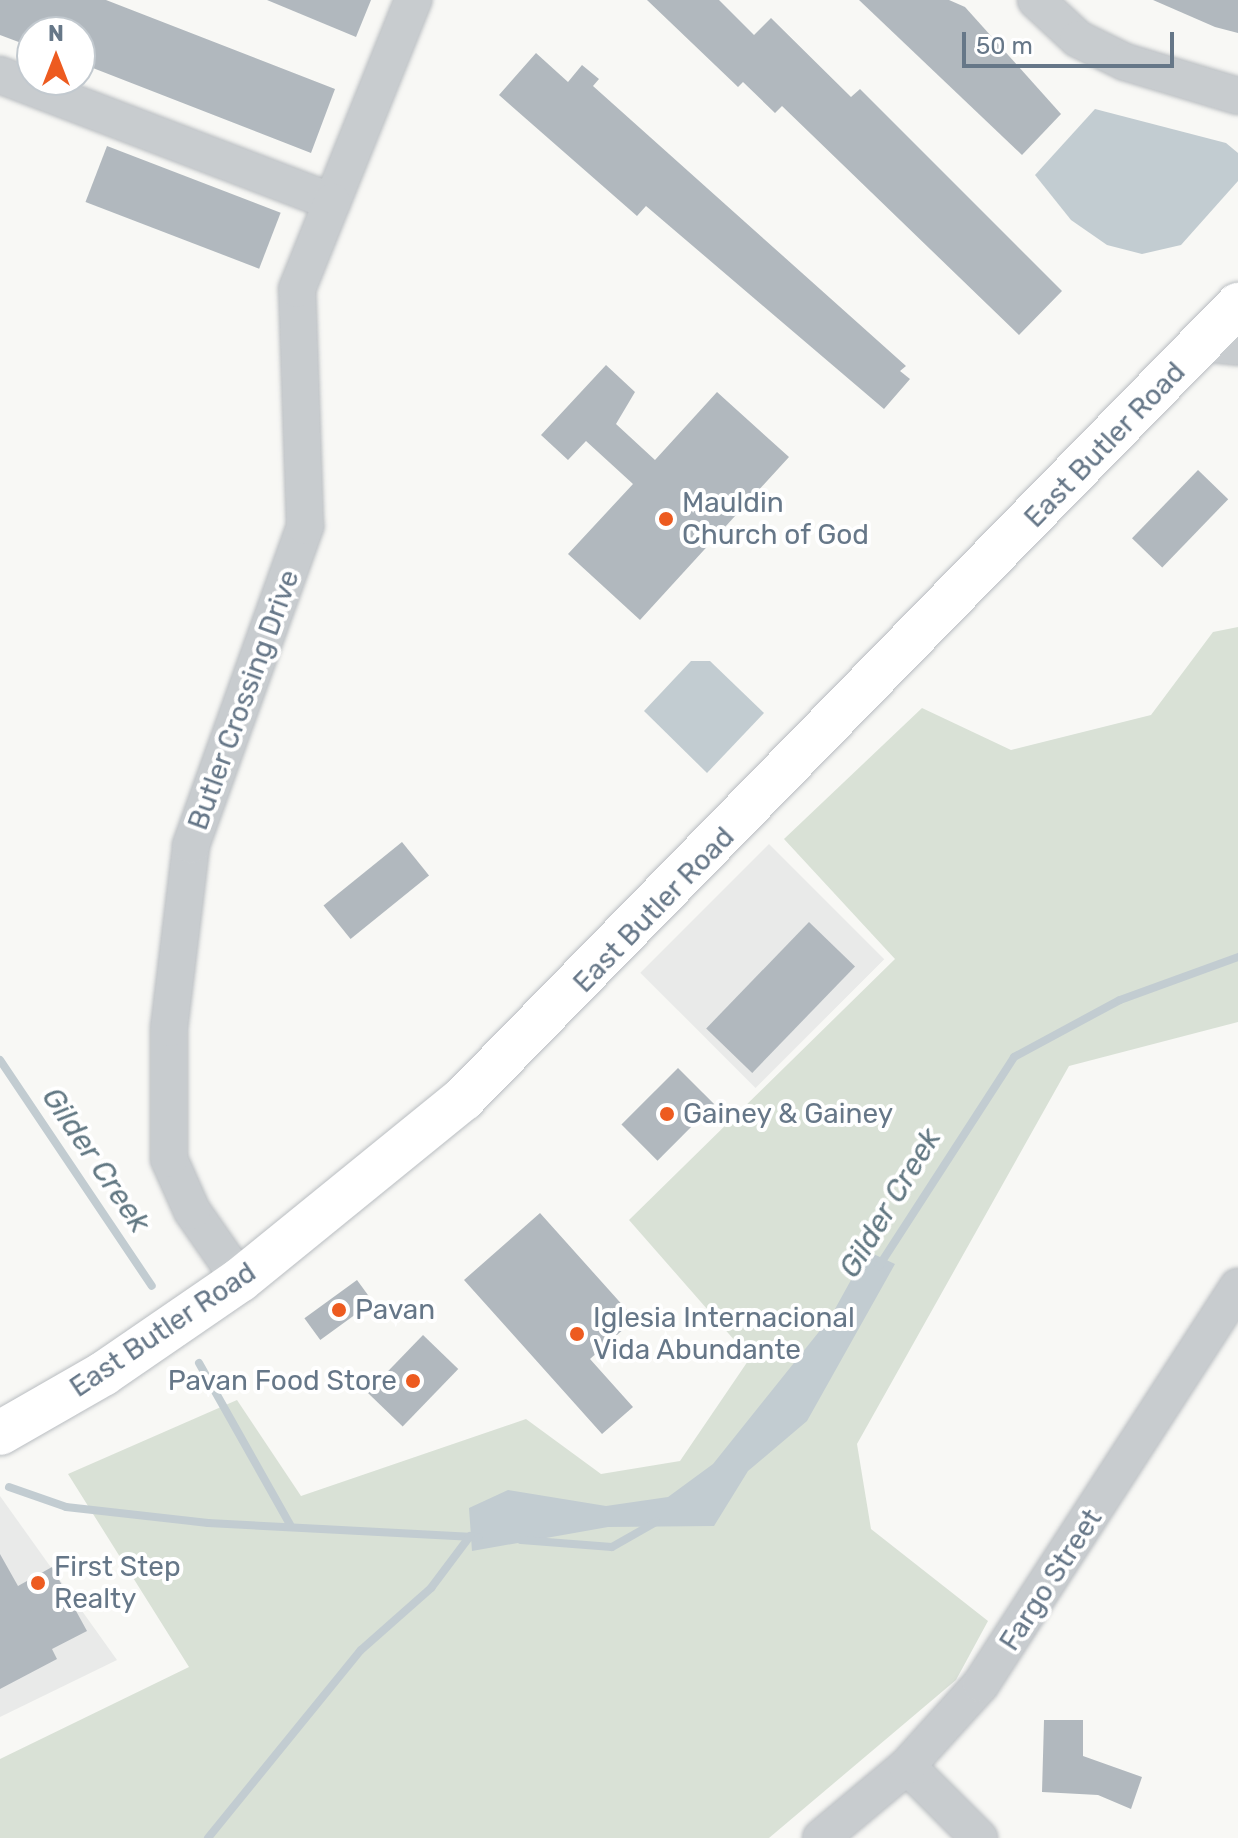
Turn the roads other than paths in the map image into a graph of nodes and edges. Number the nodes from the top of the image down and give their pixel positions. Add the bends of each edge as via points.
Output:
1 (413, 0) edge
2 (1036, 0) edge
3 (0, 75) edge
4 (1238, 96) edge
5 (332, 202) junction
6 (1238, 305) edge
7 (1220, 345) edge
8 (240, 1280) junction
9 (1238, 1287) edge
10 (0, 1433) edge
11 (907, 1766) junction
12 (821, 1838) edge
13 (979, 1838) edge

1 - 5 street, Butler Crossing Drive
2 - 4 street via 1078,39 1125,62
3 - 5 street
5 - 8 street, Butler Crossing Drive via 297,289 305,526 191,845 169,1028 169,1159 192,1211
6 - 7 main road, East Butler Road
7 - 8 main road, East Butler Road via 543,1024 389,1164
8 - 10 main road, East Butler Road via 103,1374
9 - 11 street, Fargo Street via 1181,1367 1031,1616
11 - 12 street, Fargo Street
11 - 13 street

